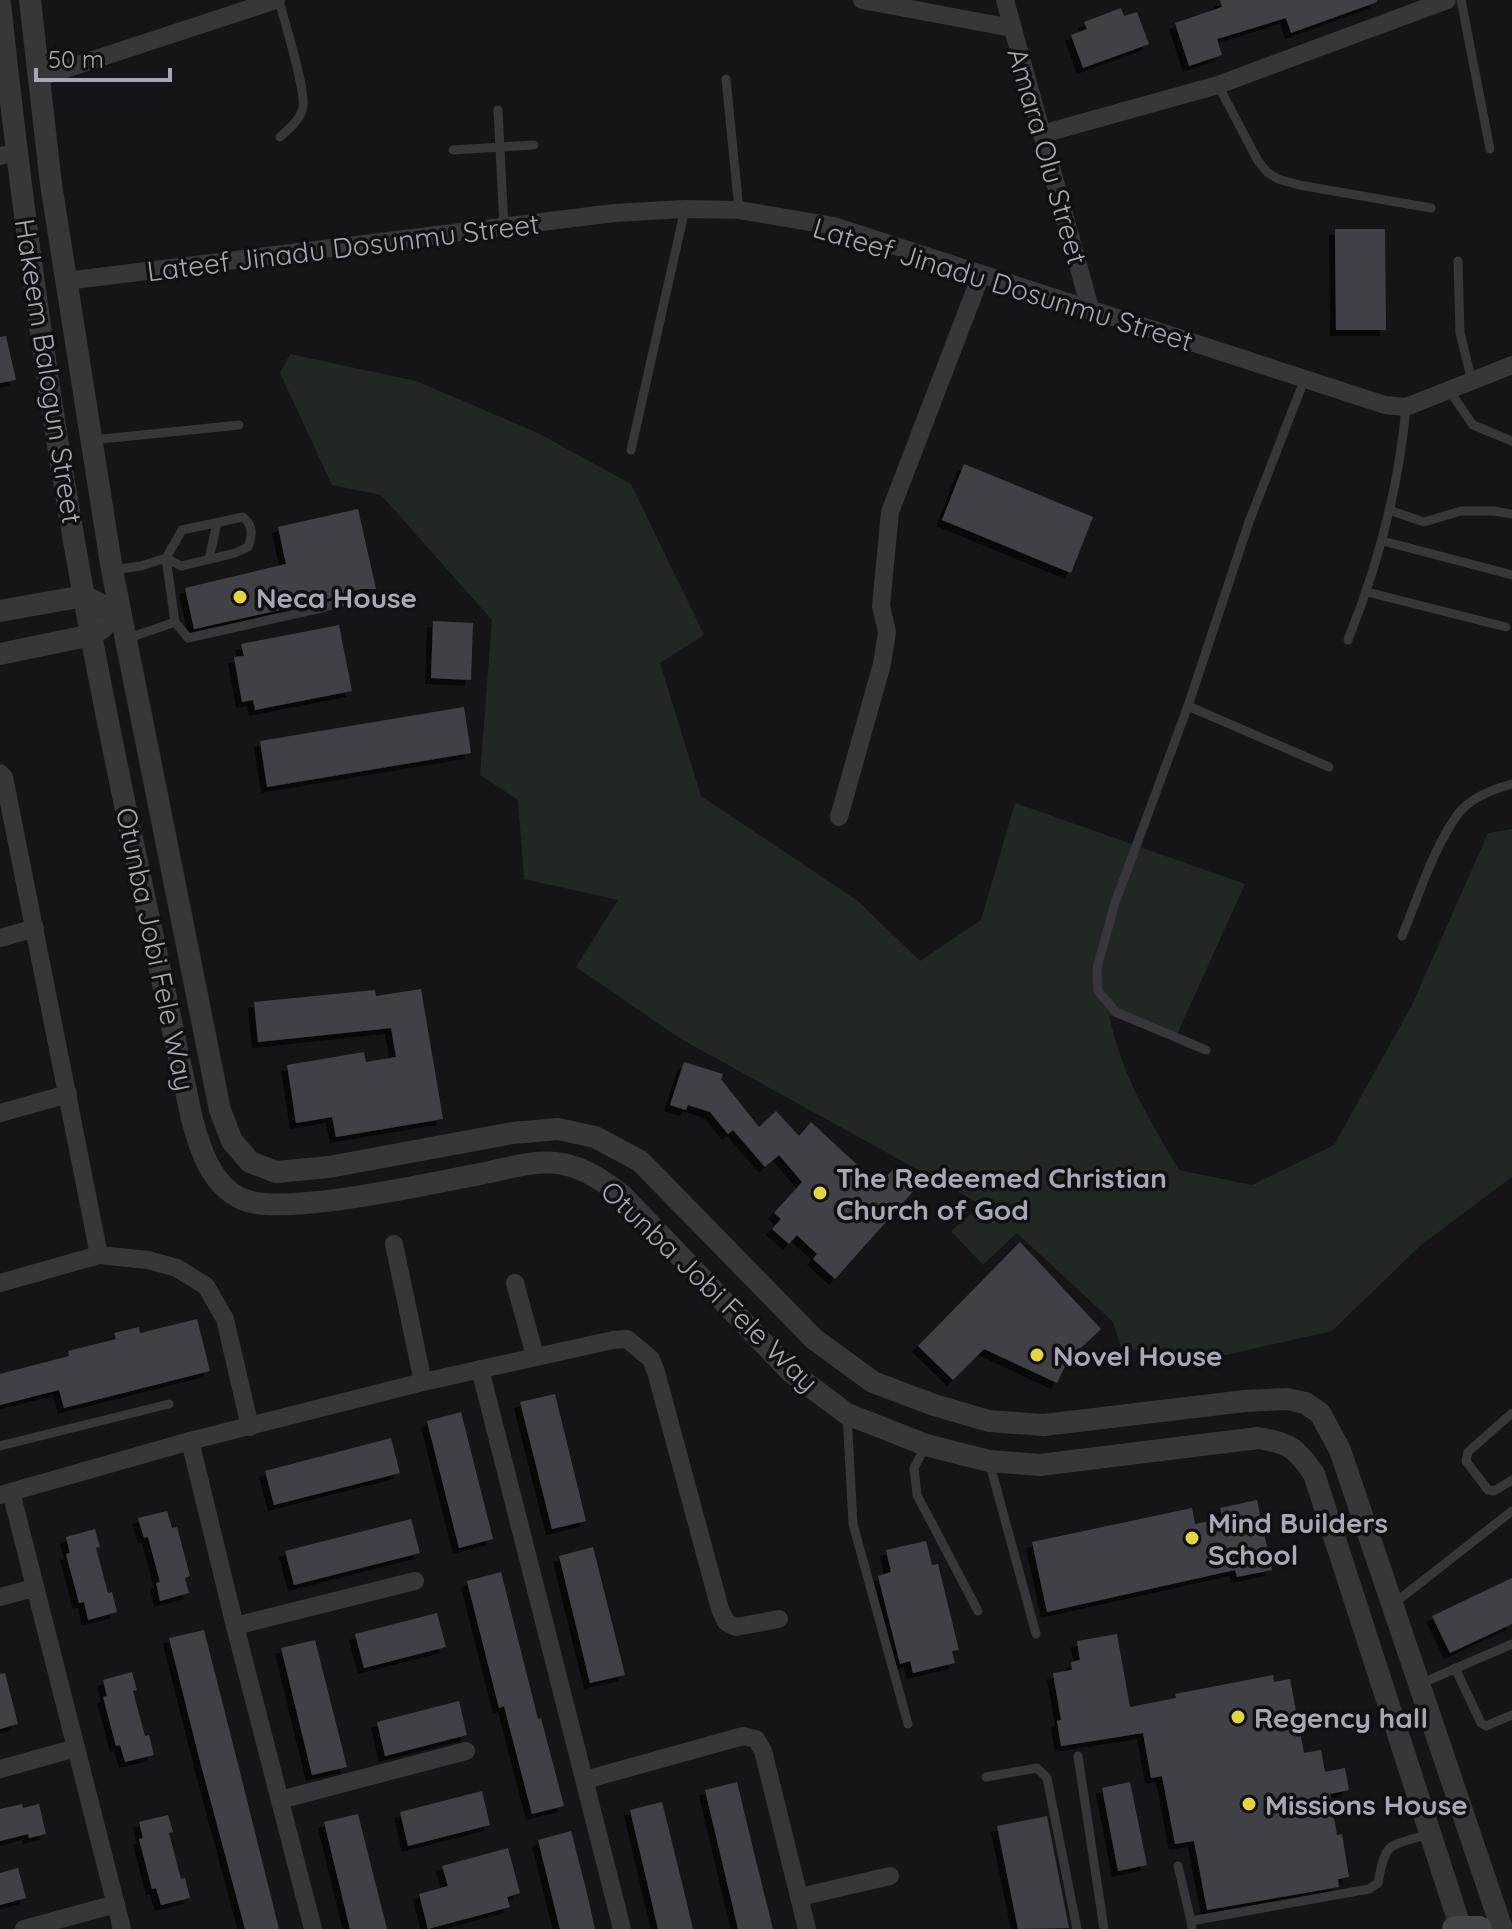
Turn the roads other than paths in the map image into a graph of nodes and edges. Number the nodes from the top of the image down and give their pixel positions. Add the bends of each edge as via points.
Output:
1 (30, 0) edge
2 (278, 0) edge
3 (862, 0) edge
4 (1005, 0) edge
5 (1447, 0) edge
6 (1461, 0) edge
7 (0, 3) edge
8 (1012, 28) junction
9 (4, 71) edge
10 (38, 78) junction
11 (726, 79) dead end
12 (1218, 85) junction
13 (498, 110) dead end
14 (1042, 134) junction
15 (280, 137) dead end
16 (534, 145) dead end
17 (500, 147) junction
18 (1490, 149) dead end
19 (453, 150) dead end
20 (8, 155) edge
21 (1431, 208) dead end
22 (685, 209) junction
23 (739, 210) junction
24 (504, 227) junction
25 (1458, 261) dead end
26 (981, 275) junction
27 (66, 281) junction
28 (1091, 312) junction
29 (1512, 365) edge
30 (1305, 378) junction
31 (1472, 381) junction
32 (1449, 390) junction
33 (1406, 407) junction
34 (239, 425) dead end
35 (90, 440) junction
36 (1512, 441) edge
37 (631, 450) dead end
38 (1389, 510) junction
39 (1512, 514) edge
40 (217, 523) junction
41 (1383, 541) junction
42 (166, 558) junction
43 (209, 559) junction
44 (112, 570) junction
45 (1512, 575) edge
46 (1367, 592) junction
47 (84, 596) junction
48 (363, 596) dead end
49 (0, 611) edge
50 (120, 615) junction
51 (175, 622) junction
52 (1506, 627) dead end
53 (92, 635) junction
54 (126, 639) junction
55 (1348, 640) dead end
56 (0, 654) edge
57 (1188, 706) junction
58 (1329, 767) dead end
59 (0, 773) edge
60 (1512, 784) edge
61 (839, 817) dead end
62 (35, 928) junction
63 (1402, 936) dead end
64 (0, 938) edge
65 (1206, 1050) dead end
66 (68, 1094) junction
67 (0, 1113) edge
68 (444, 1146) junction
69 (450, 1179) junction
70 (394, 1244) dead end
71 (99, 1255) junction
72 (0, 1283) edge
73 (515, 1283) dead end
74 (535, 1356) junction
75 (480, 1369) junction
76 (423, 1382) junction
77 (169, 1404) dead end
78 (1512, 1413) edge
79 (847, 1414) junction
80 (250, 1427) junction
81 (190, 1441) junction
82 (926, 1445) junction
83 (0, 1446) edge
84 (989, 1461) junction
85 (1512, 1480) edge
86 (6, 1494) edge
87 (1512, 1511) edge
88 (415, 1581) dead end
89 (34, 1588) junction
90 (0, 1597) edge
91 (1392, 1606) junction
92 (978, 1611) dead end
93 (779, 1619) dead end
94 (235, 1626) junction
95 (1036, 1634) dead end
96 (1512, 1644) edge
97 (1455, 1668) junction
98 (1421, 1691) junction
99 (1391, 1712) junction
100 (1512, 1715) edge
101 (908, 1724) dead end
102 (76, 1748) junction
103 (466, 1751) dead end
104 (1078, 1756) dead end
105 (0, 1769) edge
106 (986, 1777) dead end
107 (585, 1780) junction
108 (280, 1800) junction
109 (1430, 1833) junction
110 (1178, 1866) dead end
111 (890, 1876) dead end
112 (800, 1897) junction
113 (116, 1904) junction
114 (1192, 1925) edge
115 (24, 1929) edge
116 (122, 1929) edge
117 (313, 1929) edge
118 (622, 1929) edge
119 (807, 1929) edge
120 (1077, 1929) edge
121 (1104, 1929) edge
122 (1455, 1929) edge
123 (1461, 1929) edge
124 (1479, 1929) edge
125 (1502, 1929) edge

1 - 10 street, Hakeem Balogun Street
2 - 10 street
2 - 15 lane via 303,108
3 - 8 street
4 - 8 street, Amara Olu Street
5 - 12 street
6 - 18 lane
7 - 9 street, Hakeem Balogun Street
8 - 14 street, Amara Olu Street
9 - 20 street, Hakeem Balogun Street
10 - 27 street, Hakeem Balogun Street
11 - 23 lane
12 - 14 street
12 - 21 lane via 1258,161 1278,179
13 - 17 lane
14 - 28 street, Amara Olu Street
16 - 17 lane
17 - 19 lane
17 - 24 lane
20 - 47 street, Hakeem Balogun Street
22 - 23 street, Lateef Jinadu Dosunmu Street
22 - 24 street, Lateef Jinadu Dosunmu Street
22 - 37 lane
23 - 26 street, Lateef Jinadu Dosunmu Street via 834,226
24 - 27 street, Lateef Jinadu Dosunmu Street
25 - 31 lane via 1460,333
26 - 28 street, Lateef Jinadu Dosunmu Street
26 - 61 street via 890,512 881,592 887,632 882,664
27 - 35 street, Hakeem Balogun Street
28 - 30 street, Lateef Jinadu Dosunmu Street
29 - 31 street
30 - 33 street, Lateef Jinadu Dosunmu Street
30 - 57 lane via 1249,522
31 - 32 street
32 - 33 street
32 - 36 lane via 1473,425
33 - 38 lane
34 - 35 lane
35 - 44 street, Hakeem Balogun Street
38 - 39 lane via 1424,522 1461,511
38 - 41 lane
40 - 42 lane via 182,530
40 - 43 lane
40 - 43 lane via 243,517 253,536 248,547
41 - 45 lane
41 - 46 lane
42 - 43 lane via 181,566
42 - 44 lane
42 - 51 lane
44 - 50 street, Hakeem Balogun Street
46 - 52 lane
46 - 55 lane
47 - 49 street
47 - 50 street
47 - 53 street, Hakeem Balogun Street
48 - 51 lane via 188,638
50 - 53 street
50 - 54 street, Otunba Jobi Fele Way
51 - 54 lane
53 - 56 street
53 - 69 street, Otunba Jobi Fele Way via 192,1119 201,1153 220,1184 243,1200 276,1206
54 - 68 street, Otunba Jobi Fele Way via 220,1110 232,1141 250,1162 276,1172
57 - 58 lane
57 - 65 lane via 1115,903 1097,968 1098,991 1116,1012
59 - 62 street
60 - 63 lane via 1492,789 1459,812
62 - 64 street
62 - 66 street
66 - 67 street
66 - 71 street
68 - 69 street
68 - 91 street, Otunba Jobi Fele Way via 558,1129 595,1137 640,1161 814,1339 873,1382 934,1405 989,1421 1044,1425 1201,1405 1287,1399 1305,1403 1320,1413 1340,1450
69 - 79 street, Otunba Jobi Fele Way via 560,1163 591,1172 622,1195 791,1372
70 - 76 street
71 - 72 street
71 - 80 street via 177,1268 206,1286 225,1319
73 - 74 street
74 - 75 street
74 - 93 street via 627,1339 642,1349 656,1372 726,1622 736,1627
75 - 76 street
75 - 107 street
76 - 80 street
77 - 83 lane
78 - 85 lane via 1468,1452 1466,1461 1488,1490
79 - 82 street, Otunba Jobi Fele Way
79 - 101 lane via 853,1524
80 - 81 street
81 - 86 street
81 - 94 street
82 - 84 street, Otunba Jobi Fele Way
82 - 92 lane via 914,1468 917,1495
84 - 95 lane
84 - 99 street, Otunba Jobi Fele Way via 1040,1465 1258,1438 1298,1451 1314,1474
86 - 89 street
87 - 91 lane
88 - 94 street
89 - 90 street
89 - 102 street
91 - 98 street, Otunba Jobi Fele Way
94 - 108 street
96 - 97 lane
97 - 98 lane
97 - 100 lane via 1481,1723 1492,1725
98 - 99 street
98 - 125 street, Otunba Jobi Fele Way
99 - 109 street
102 - 105 street
102 - 113 street
103 - 108 street
104 - 121 lane
106 - 120 lane via 1037,1768 1047,1778
107 - 112 street via 743,1736 756,1739
107 - 118 street
108 - 117 street
109 - 114 lane via 1389,1847 1378,1883 1369,1889
109 - 123 street
110 - 114 lane
111 - 112 street
112 - 119 street
113 - 115 street
113 - 116 street
122 - 123 main road
123 - 124 main road

